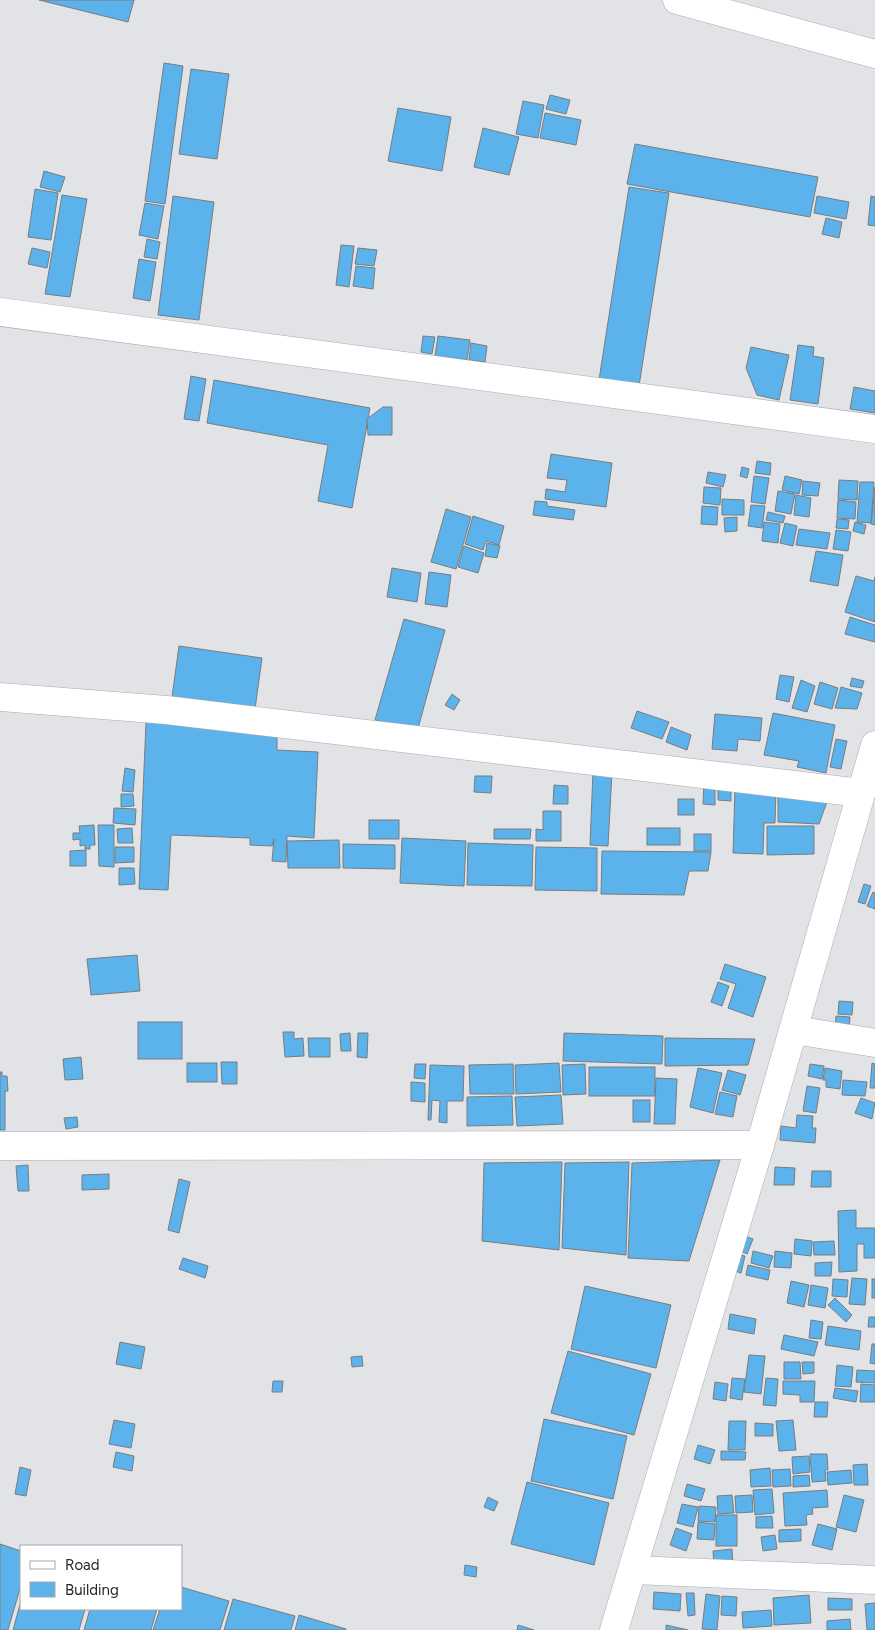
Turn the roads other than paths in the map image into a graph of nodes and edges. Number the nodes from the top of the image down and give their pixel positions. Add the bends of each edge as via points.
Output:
1 (677, 0) edge
2 (875, 54) edge
3 (0, 312) edge
4 (875, 429) edge
5 (0, 697) edge
6 (875, 745) edge
7 (867, 782) edge
8 (794, 1030) junction
9 (875, 1043) edge
10 (760, 1144) junction
11 (0, 1146) edge
12 (634, 1570) junction
13 (875, 1580) edge
14 (614, 1630) edge

1 - 2 street
3 - 4 street
5 - 7 street via 166,710
6 - 7 street
7 - 8 street
8 - 9 street
8 - 10 street
10 - 11 street
10 - 12 street
12 - 13 street
12 - 14 street

